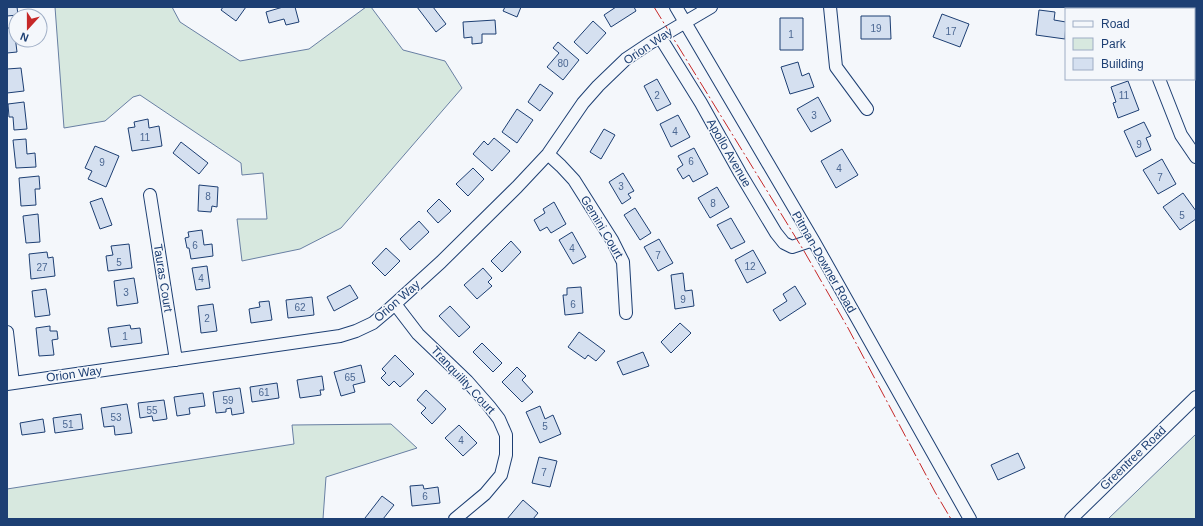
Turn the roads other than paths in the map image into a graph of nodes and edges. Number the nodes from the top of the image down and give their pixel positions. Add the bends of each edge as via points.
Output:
1 (676, 7) edge
2 (711, 7) edge
3 (830, 7) edge
4 (685, 22) junction
5 (660, 37) junction
6 (1159, 80) edge
7 (867, 108) dead end
8 (548, 154) junction
9 (1196, 157) edge
10 (150, 195) dead end
11 (813, 240) junction
12 (395, 304) junction
13 (626, 312) dead end
14 (7, 332) edge
15 (176, 360) junction
16 (10, 384) edge
17 (1196, 397) edge
18 (455, 519) edge
19 (970, 519) edge
20 (1071, 519) edge

1 - 4 street, Pitman-Downer Road
2 - 4 street, Orion Way
3 - 7 street via 836,67
4 - 5 street, Orion Way
4 - 11 street, Pitman-Downer Road
5 - 8 street, Orion Way via 626,59 598,86 583,103
5 - 11 street, Apollo Avenue via 776,233 784,243 792,247
6 - 9 street via 1181,135
8 - 12 street, Orion Way via 441,262
8 - 13 street, Gemini Court via 574,180 612,240 622,262
10 - 15 street, Tauras Court
11 - 19 street, Pitman-Downer Road
12 - 15 street, Orion Way via 372,322 340,336
12 - 18 street, Tranquility Court via 418,334 489,406 499,419 506,435 506,455 501,475 485,494
14 - 16 street
15 - 16 street, Orion Way
17 - 20 street, Greentree Road

